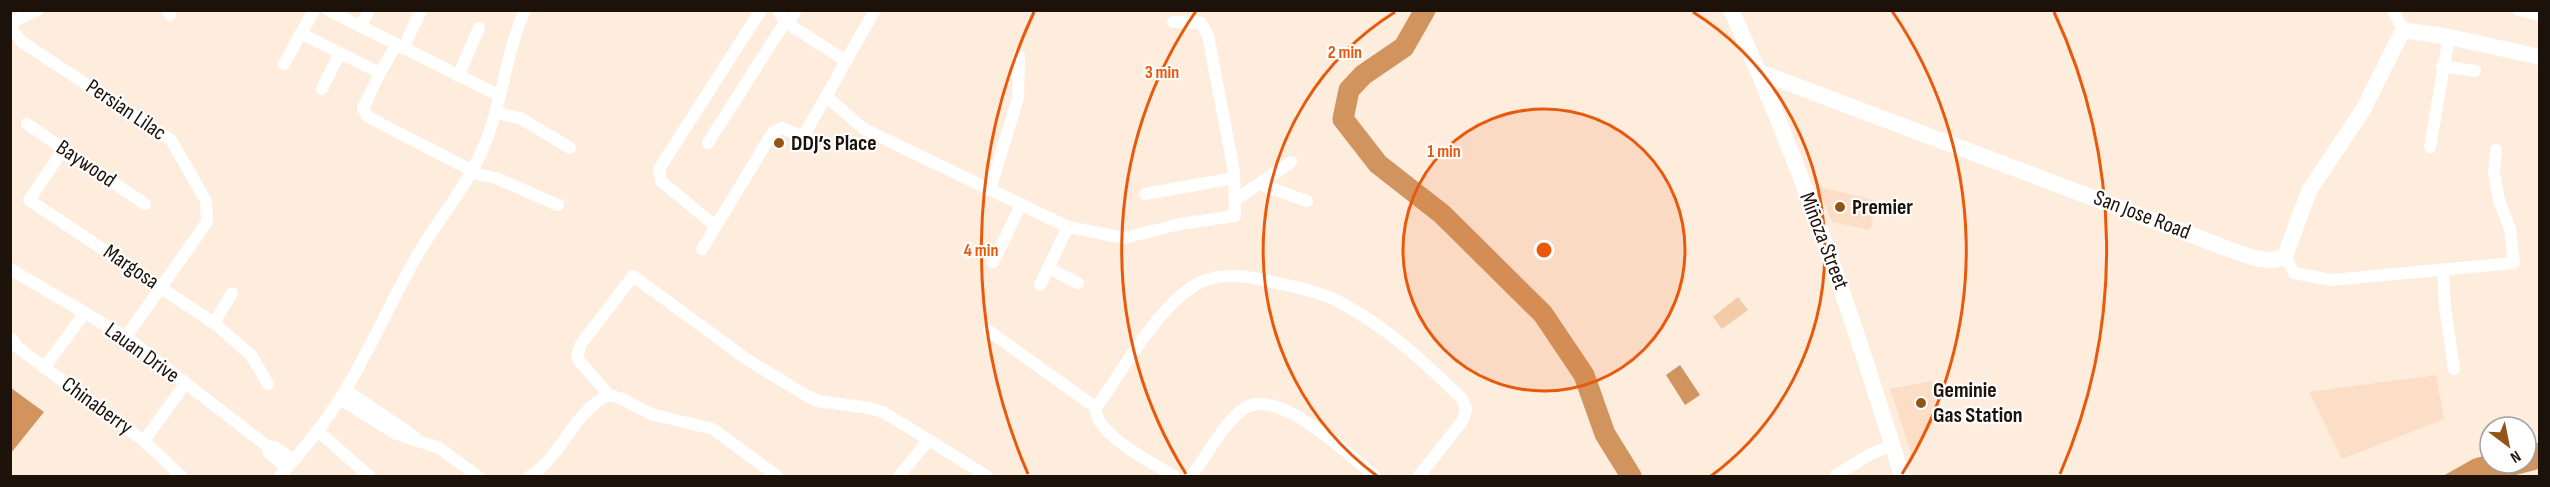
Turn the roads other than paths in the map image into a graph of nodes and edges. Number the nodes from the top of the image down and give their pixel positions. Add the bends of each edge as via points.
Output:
1 (38, 10) edge
2 (314, 10) edge
3 (328, 10) edge
4 (369, 10) edge
5 (421, 10) edge
6 (525, 10) edge
7 (760, 10) edge
8 (778, 10) edge
9 (796, 10) edge
10 (875, 10) edge
11 (1731, 10) edge
12 (2393, 10) edge
13 (2519, 10) edge
14 (2540, 15) edge
15 (1173, 22) dead end
16 (787, 23) junction
17 (10, 27) edge
18 (360, 27) junction
19 (479, 28) dead end
20 (2403, 30) junction
21 (302, 34) junction
22 (2448, 36) junction
23 (400, 47) junction
24 (340, 53) junction
25 (1019, 56) dead end
26 (2540, 57) edge
27 (846, 61) junction
28 (284, 64) dead end
29 (2442, 66) junction
30 (2475, 71) dead end
31 (1759, 72) junction
32 (380, 73) junction
33 (458, 76) junction
34 (322, 89) dead end
35 (500, 96) junction
36 (827, 97) junction
37 (496, 113) junction
38 (27, 124) dead end
39 (708, 143) dead end
40 (2430, 147) dead end
41 (570, 148) dead end
42 (63, 150) junction
43 (2496, 150) dead end
44 (1291, 162) dead end
45 (472, 172) junction
46 (1234, 178) junction
47 (1259, 183) junction
48 (990, 190) junction
49 (1145, 194) dead end
50 (1235, 200) junction
51 (1307, 201) dead end
52 (146, 204) dead end
53 (1021, 205) junction
54 (558, 206) dead end
55 (715, 226) junction
56 (1068, 228) junction
57 (702, 249) dead end
58 (2286, 256) junction
59 (993, 262) dead end
60 (1048, 268) junction
61 (10, 269) edge
62 (2443, 270) junction
63 (1078, 283) dead end
64 (1040, 285) dead end
65 (160, 287) junction
66 (232, 293) dead end
67 (84, 314) junction
68 (214, 324) junction
69 (989, 331) dead end
70 (126, 338) junction
71 (12, 339) dead end
72 (44, 368) junction
73 (2454, 369) dead end
74 (184, 384) junction
75 (268, 384) dead end
76 (343, 394) junction
77 (609, 395) junction
78 (1096, 408) junction
79 (318, 431) junction
80 (144, 441) junction
81 (928, 441) junction
82 (1893, 445) junction
83 (287, 468) edge
84 (1836, 475) edge
85 (1903, 476) edge
86 (181, 477) edge
87 (369, 477) edge
88 (477, 477) edge
89 (530, 477) edge
90 (777, 477) edge
91 (898, 477) edge
92 (987, 477) edge
93 (1174, 477) edge
94 (1191, 477) edge
95 (1375, 477) edge
96 (1419, 477) edge

1 - 17 street, Persian Lilac
2 - 21 street
3 - 18 street
4 - 18 street
5 - 23 street
6 - 35 street via 510,48
7 - 55 street via 659,169 661,181
8 - 16 street
9 - 16 street
10 - 27 street
11 - 31 street, Miñoza Street
12 - 20 street
13 - 14 street
15 - 46 street via 1201,23 1208,35
16 - 27 street
16 - 39 street
17 - 65 street, Persian Lilac via 22,42 171,140 185,162 206,201 207,222
18 - 23 street
19 - 33 street
20 - 22 street
20 - 58 street via 2363,110 2309,191
21 - 24 street
21 - 28 street
22 - 26 street
22 - 29 street
23 - 32 street
23 - 33 street
24 - 32 street
24 - 34 street
25 - 48 street via 1018,98
27 - 36 street
29 - 30 street
29 - 40 street
31 - 58 street, San Jose Road via 2234,251 2266,261
31 - 82 street, Miñoza Street via 1844,292
32 - 45 street via 363,108 368,117
33 - 35 street
35 - 37 street
36 - 48 street via 864,129
36 - 55 street via 801,136 782,128 773,132
37 - 41 street via 519,118
37 - 45 street
38 - 42 street, Baywood
42 - 52 street, Baywood
42 - 65 street, Margosa via 29,200
43 - 62 street via 2494,174 2510,229 2514,263
44 - 47 street
45 - 54 street via 496,178
45 - 76 street via 421,248
46 - 49 street
46 - 50 street
47 - 50 street
47 - 51 street
48 - 53 street
50 - 56 street via 1235,216 1124,238
53 - 56 street
53 - 59 street
55 - 57 street
56 - 60 street
58 - 62 street via 2294,273 2331,280
60 - 63 street
60 - 64 street
61 - 67 street, Lauan Drive
62 - 73 street
65 - 68 street, Margosa
65 - 70 street, Persian Lilac
66 - 68 street
67 - 70 street, Lauan Drive
67 - 72 street
68 - 75 street, Margosa via 251,355
69 - 78 street
70 - 74 street, Lauan Drive
71 - 72 street, Chinaberry via 16,347
72 - 80 street, Chinaberry
74 - 80 street
74 - 83 street, Lauan Drive via 267,446 274,447
76 - 79 street
76 - 88 street via 394,434 453,456
77 - 81 street via 577,356 581,345 633,276 748,360 805,395 818,401 883,412
77 - 89 street via 589,408
77 - 90 street via 651,414 713,429
78 - 93 street via 1098,422 1110,435
78 - 96 street via 1173,302 1210,279 1256,278 1304,289 1344,305 1416,356 1462,399 1466,409 1463,420
79 - 83 street
79 - 87 street
80 - 86 street, Chinaberry
81 - 91 street
81 - 92 street
82 - 84 street
82 - 85 street, Miñoza Street
94 - 95 street via 1233,418 1254,403 1266,403 1291,412

